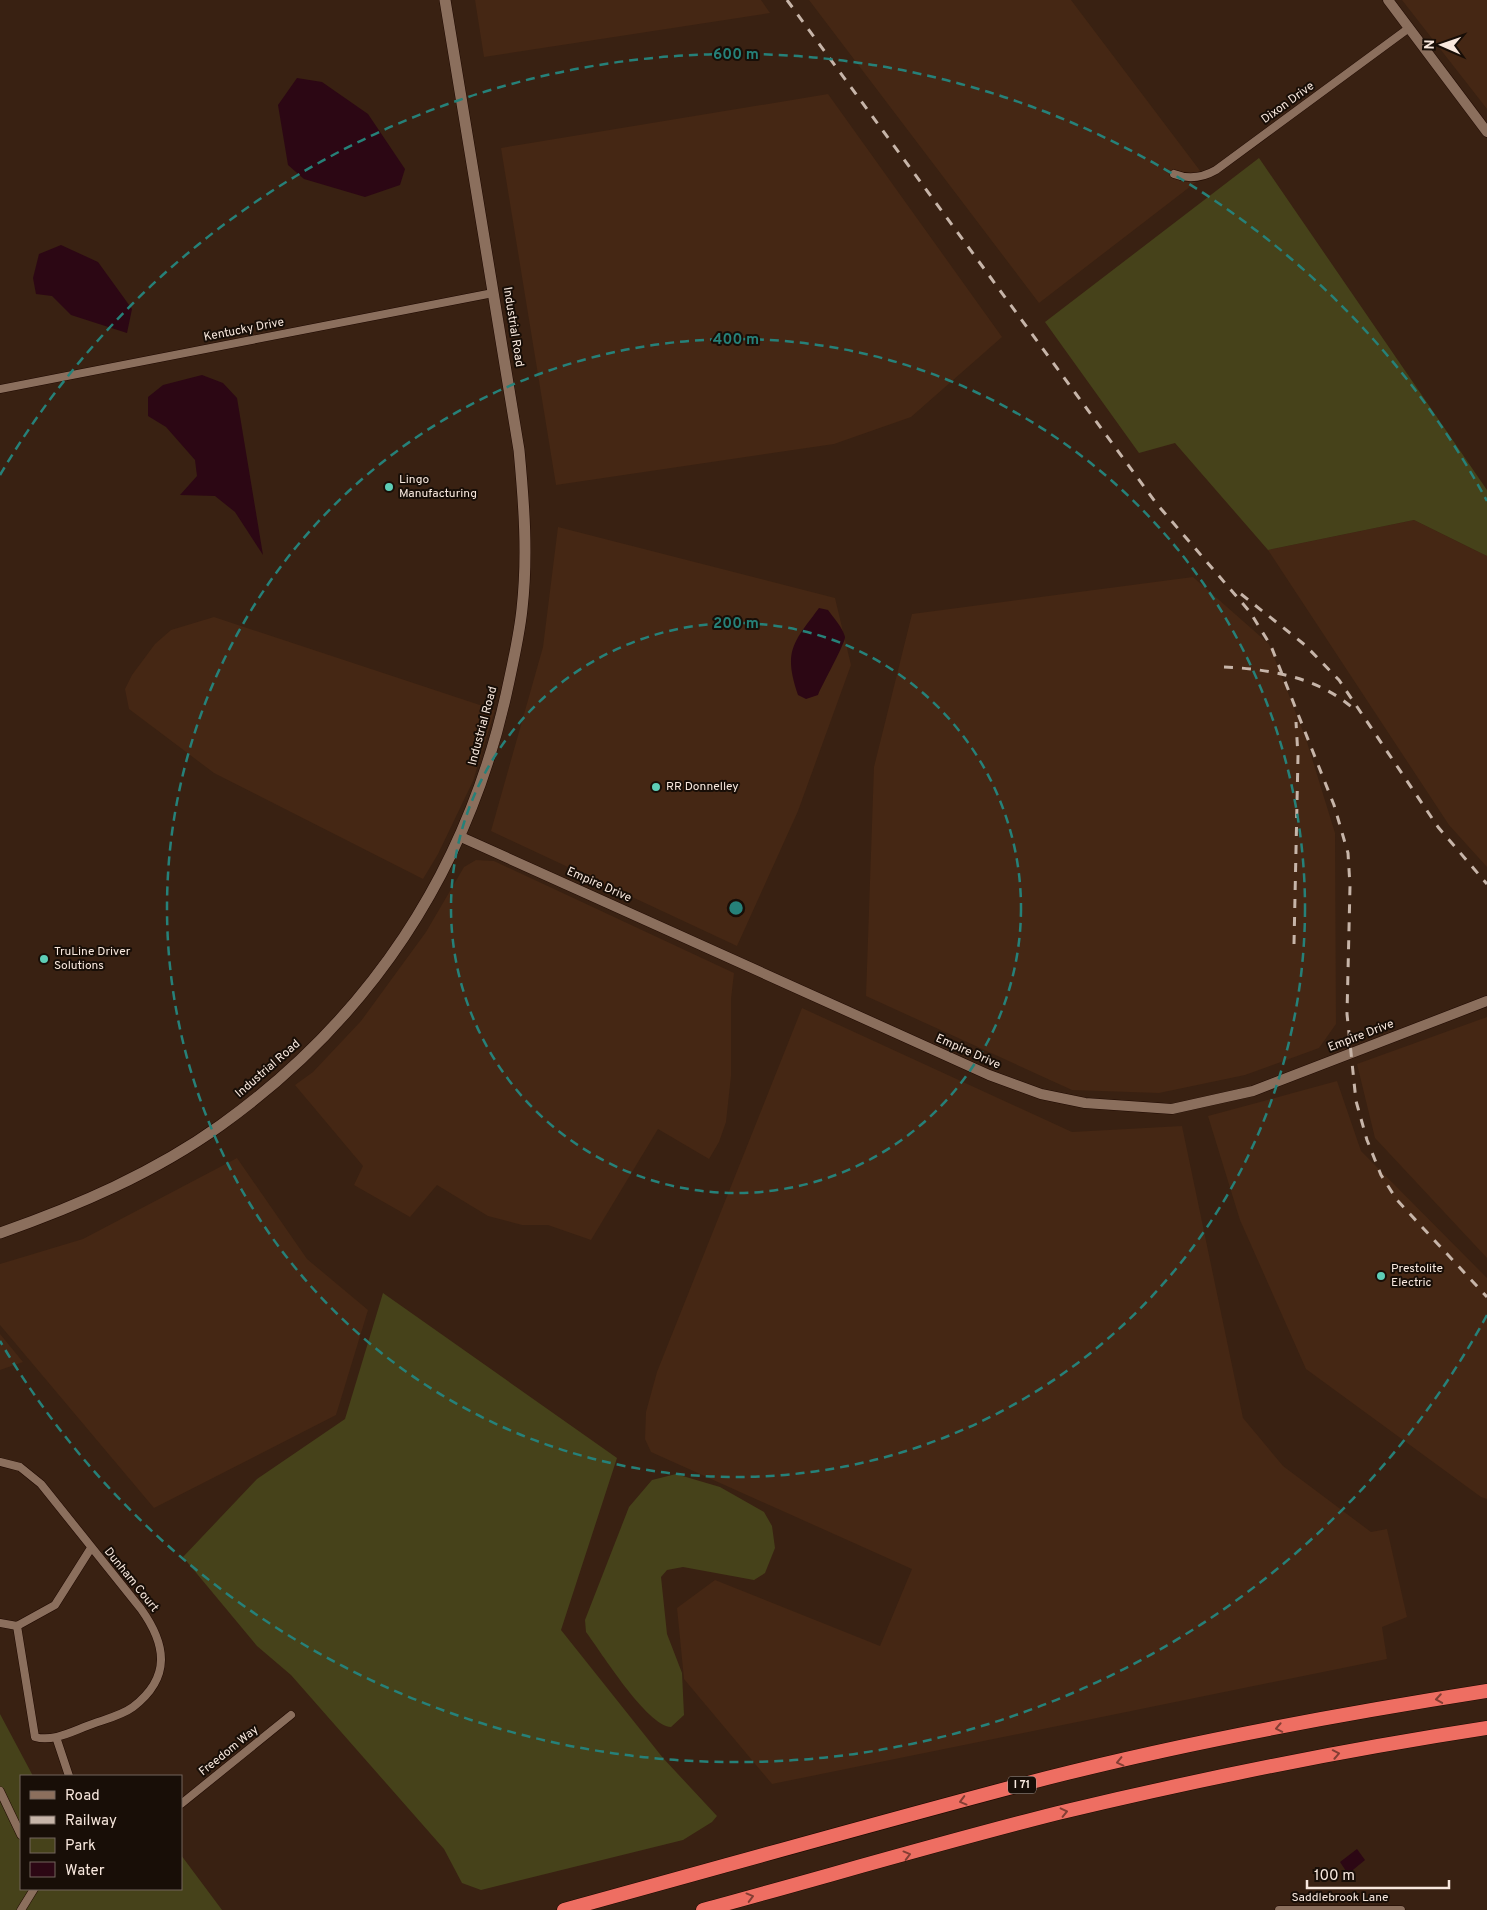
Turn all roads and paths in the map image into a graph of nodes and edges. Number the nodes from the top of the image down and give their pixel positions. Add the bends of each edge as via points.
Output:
1 (445, 0) edge
2 (1388, 0) edge
3 (1409, 28) junction
4 (1487, 132) edge
5 (1174, 174) dead end
6 (493, 293) junction
7 (0, 389) edge
8 (461, 836) junction
9 (1487, 1001) edge
10 (0, 1233) edge
11 (0, 1462) edge
12 (91, 1548) junction
13 (0, 1623) edge
14 (17, 1626) junction
15 (1487, 1691) edge
16 (291, 1715) dead end
17 (1487, 1728) edge
18 (56, 1737) junction
19 (69, 1775) edge
20 (0, 1791) edge
21 (182, 1803) edge
22 (20, 1833) edge
23 (33, 1890) edge
24 (21, 1910) edge
25 (564, 1910) edge
26 (703, 1910) edge
27 (1279, 1910) edge
28 (1401, 1910) edge

1 - 6 main road, Industrial Road
2 - 3 street
3 - 4 street
3 - 5 street, Dixon Drive via 1216,170 1198,178
6 - 7 street, Kentucky Drive
6 - 8 main road, Industrial Road via 519,450 525,573 522,611 501,718
8 - 9 street, Empire Drive via 989,1075 1041,1094 1085,1103 1172,1110 1254,1091
8 - 10 main road, Industrial Road via 422,910 368,989 328,1033 264,1093 220,1126 150,1169 70,1207
11 - 12 street, Dunham Court via 20,1467 41,1484
12 - 14 street via 55,1605
12 - 18 street, Dunham Court via 154,1626 162,1650 161,1662 152,1686 133,1708
13 - 14 street
14 - 18 street, Dunham Court via 33,1733 41,1739
15 -> 25 highway, I 71 via 1229,1737 1049,1778
16 - 21 street, Freedom Way
26 -> 17 highway via 1058,1814 1237,1773
18 - 19 street
20 - 22 street
23 - 24 street
27 - 28 street, Saddlebrook Lane

